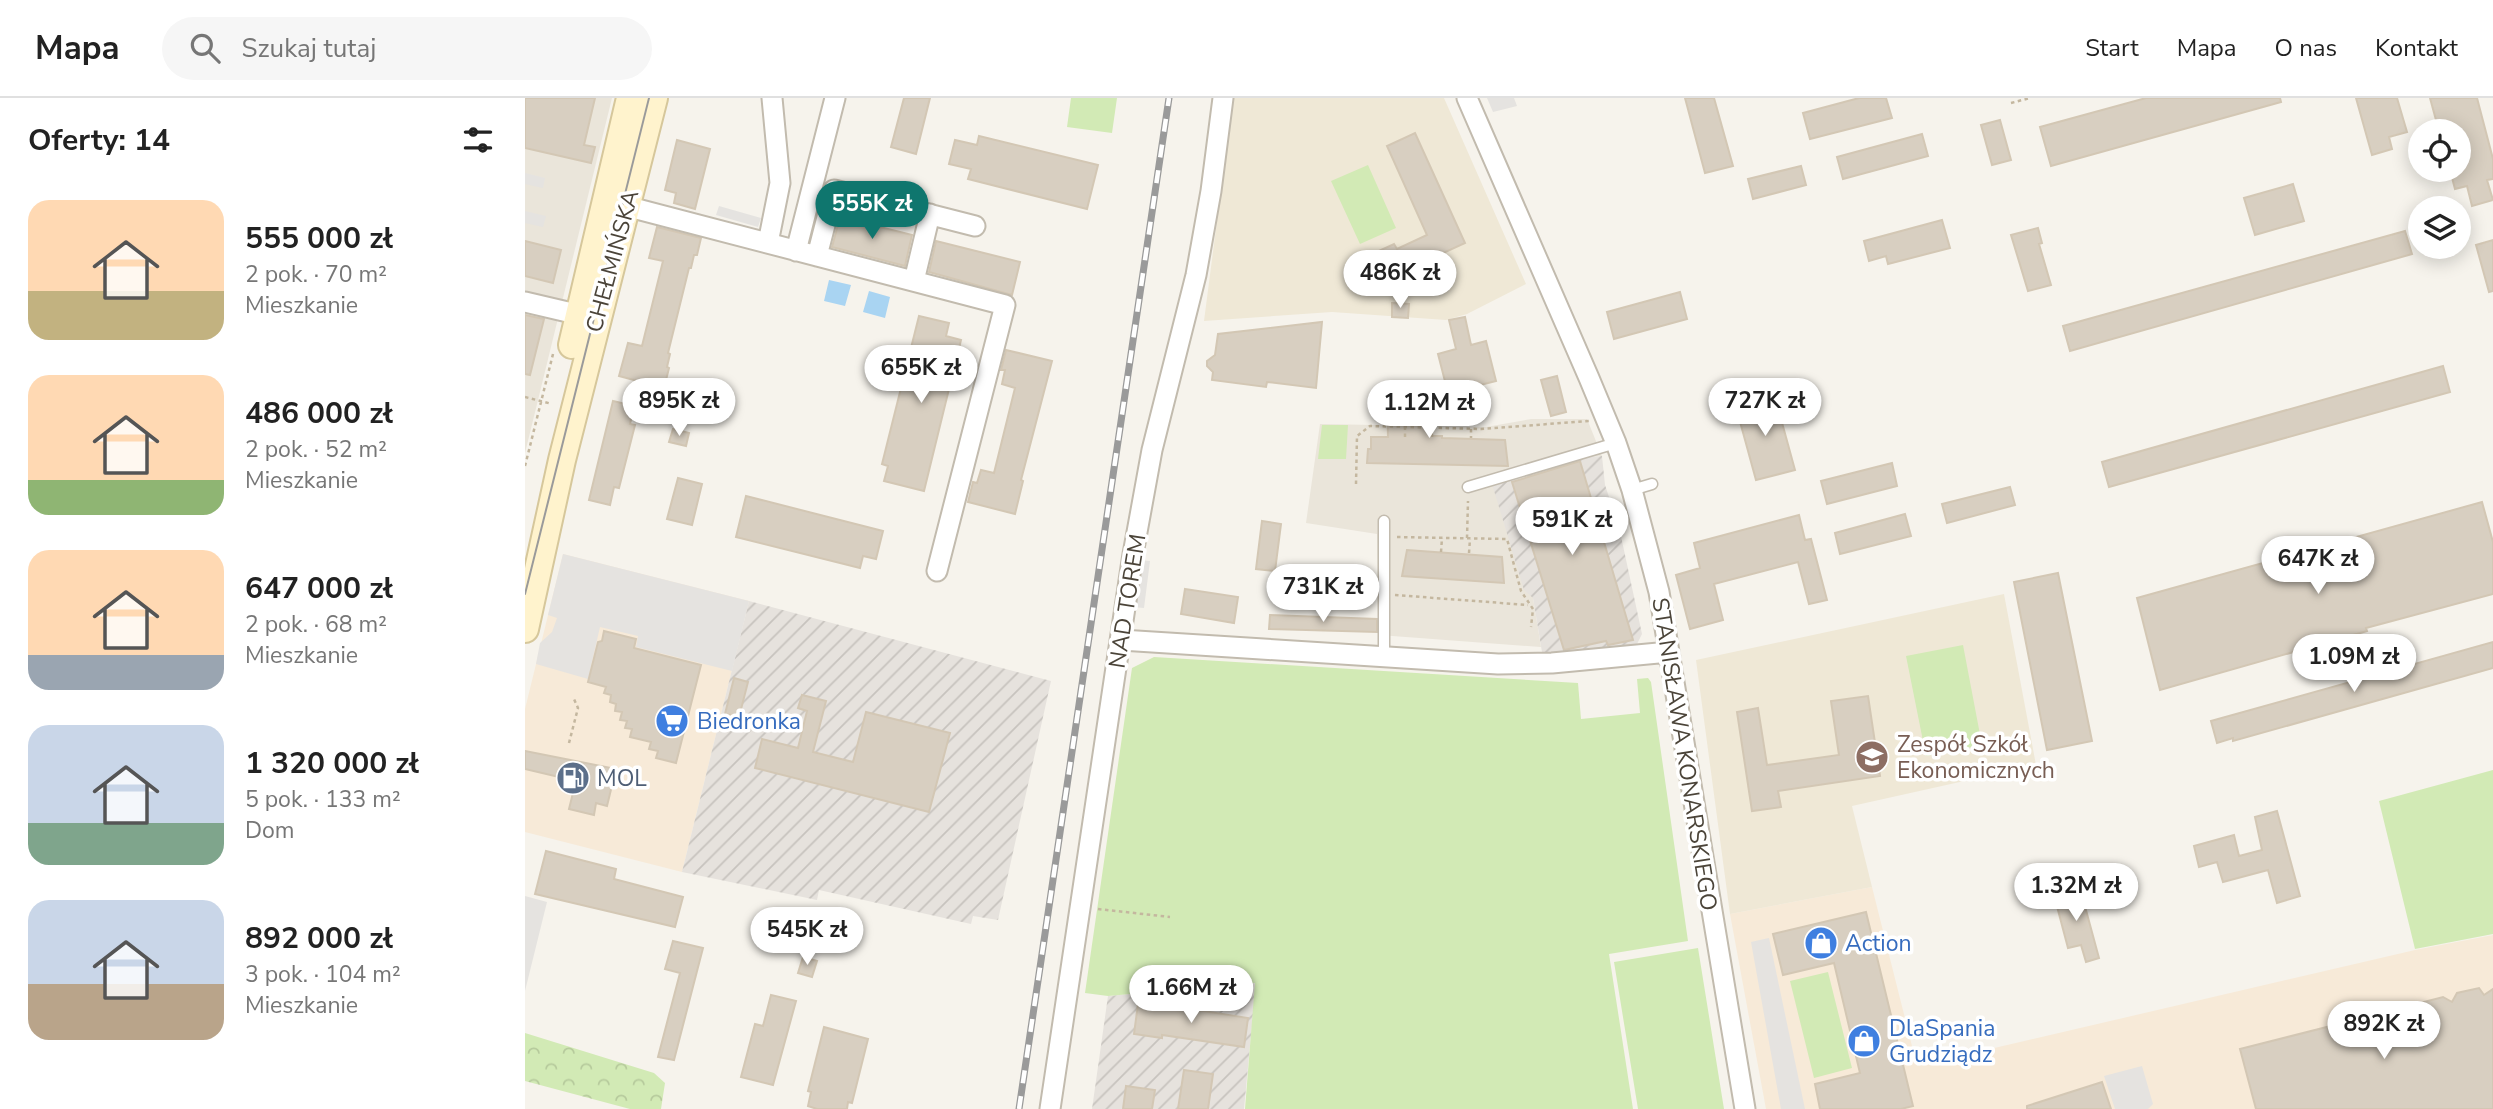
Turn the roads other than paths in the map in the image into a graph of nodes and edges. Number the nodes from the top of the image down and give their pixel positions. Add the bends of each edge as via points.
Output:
1 (630, 98) edge
2 (654, 98) edge
3 (772, 98) edge
4 (835, 98) edge
5 (1223, 98) edge
6 (1467, 98) edge
7 (617, 203) junction
8 (930, 214) junction
9 (975, 226) dead end
10 (768, 243) junction
11 (796, 250) junction
12 (817, 256) junction
13 (914, 281) junction
14 (525, 302) edge
15 (588, 317) junction
16 (1616, 443) junction
17 (1652, 484) dead end
18 (1468, 487) road end
19 (1632, 490) junction
20 (1384, 521) dead end
21 (525, 545) edge
22 (937, 571) dead end
23 (525, 629) edge
24 (1121, 639) junction
25 (1669, 652) junction
26 (1384, 657) junction
27 (1050, 1109) edge
28 (1745, 1109) edge

1 - 7 main road, CHEŁMIŃSKA
2 - 7 main road, CHEŁMIŃSKA
3 - 10 street via 780,183
4 - 11 street
5 - 24 street, NAD TOREM via 1196,275 1152,450
6 - 16 street, STANISŁAWA KONARSKIEGO
7 - 10 street
7 - 15 main road, CHEŁMIŃSKA
8 - 9 street
8 - 12 street via 834,190
8 - 13 street
10 - 11 street
11 - 12 street
12 - 13 street
13 - 22 street via 1005,305
14 - 15 street
15 - 21 main road, CHEŁMIŃSKA
15 - 23 main road, CHEŁMIŃSKA
16 - 18 lane
16 - 19 street, STANISŁAWA KONARSKIEGO
17 - 19 lane
19 - 25 street, STANISŁAWA KONARSKIEGO via 1659,592
20 - 26 lane
24 - 26 street
24 - 27 street, NAD TOREM
25 - 26 street via 1499,664
25 - 28 street, STANISŁAWA KONARSKIEGO

